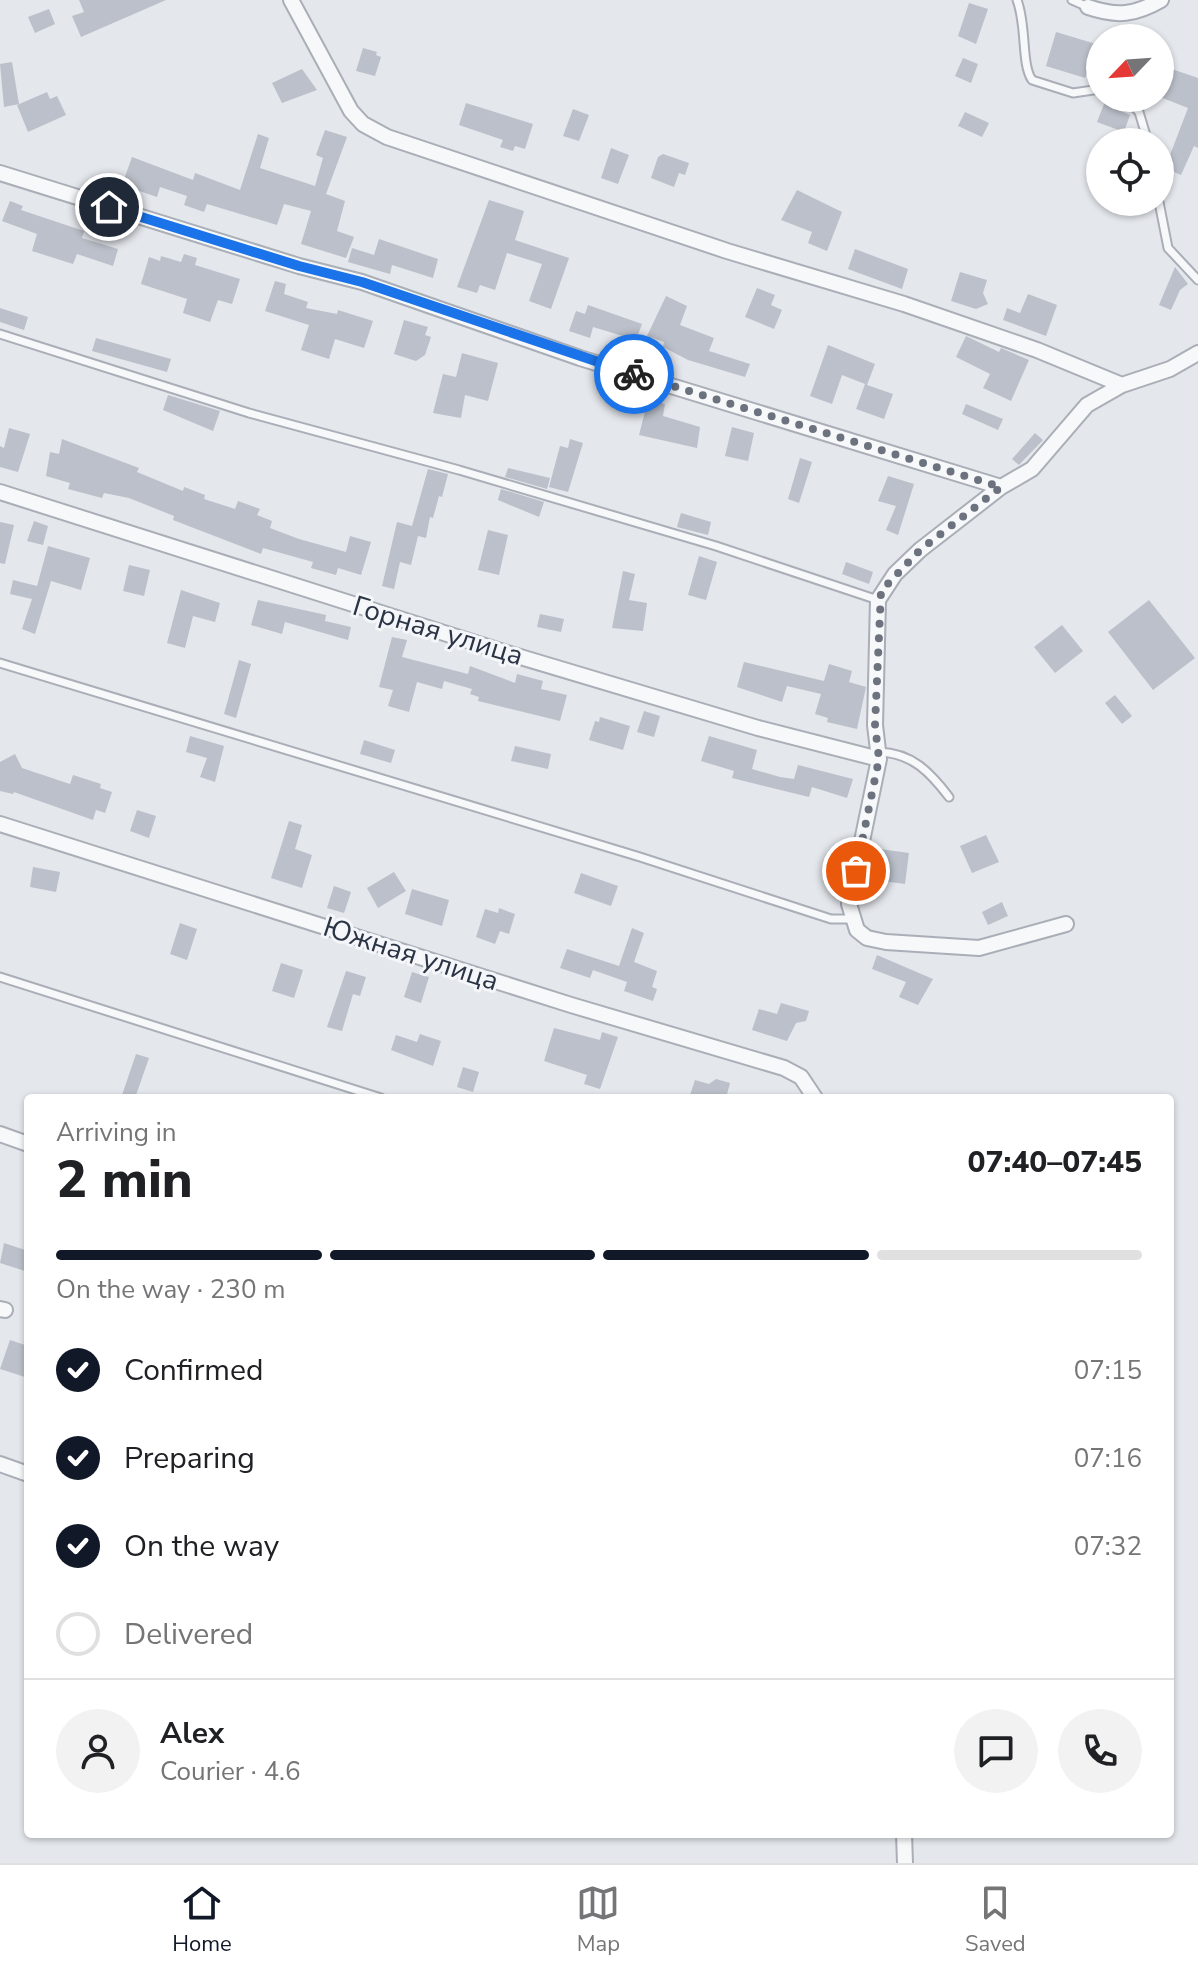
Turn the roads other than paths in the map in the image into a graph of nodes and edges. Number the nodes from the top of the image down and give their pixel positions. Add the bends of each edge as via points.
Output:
1 (291, 0) edge
2 (1017, 0) edge
3 (1072, 0) edge
4 (1161, 0) edge
5 (1088, 7) joint
6 (1086, 91) edge
7 (0, 173) edge
8 (1162, 216) edge
9 (1198, 280) edge
10 (0, 334) edge
11 (1198, 353) edge
12 (1122, 385) junction
13 (1001, 487) junction
14 (0, 492) edge
15 (878, 600) junction
16 (0, 663) edge
17 (879, 755) junction
18 (949, 797) dead end
19 (0, 824) edge
20 (852, 919) junction
21 (1066, 924) dead end
22 (0, 977) edge
23 (368, 1094) edge
24 (813, 1094) edge
25 (0, 1134) edge
26 (24, 1143) edge
27 (0, 1464) edge
28 (24, 1473) edge
29 (904, 1838) edge
30 (905, 1863) edge

1 - 12 street via 351,111 387,137 904,304
2 - 6 lane via 1032,80 1073,93
3 - 5 lane
4 - 5 street via 1117,16
7 - 13 street via 362,282 580,358
8 - 9 lane via 1168,248
10 - 15 lane
11 - 12 street
12 - 13 street via 1087,405 1032,469
13 - 15 street via 920,550
14 - 17 street, Горная улица via 507,653 758,728
15 - 17 street
16 - 20 lane via 831,919
17 - 18 lane via 898,753 918,763
17 - 20 street via 851,894
19 - 24 street, Южная улица via 784,1068 801,1077
20 - 21 street via 861,935 873,940 979,948
22 - 23 lane
25 - 26 street
27 - 28 street
29 - 30 street

